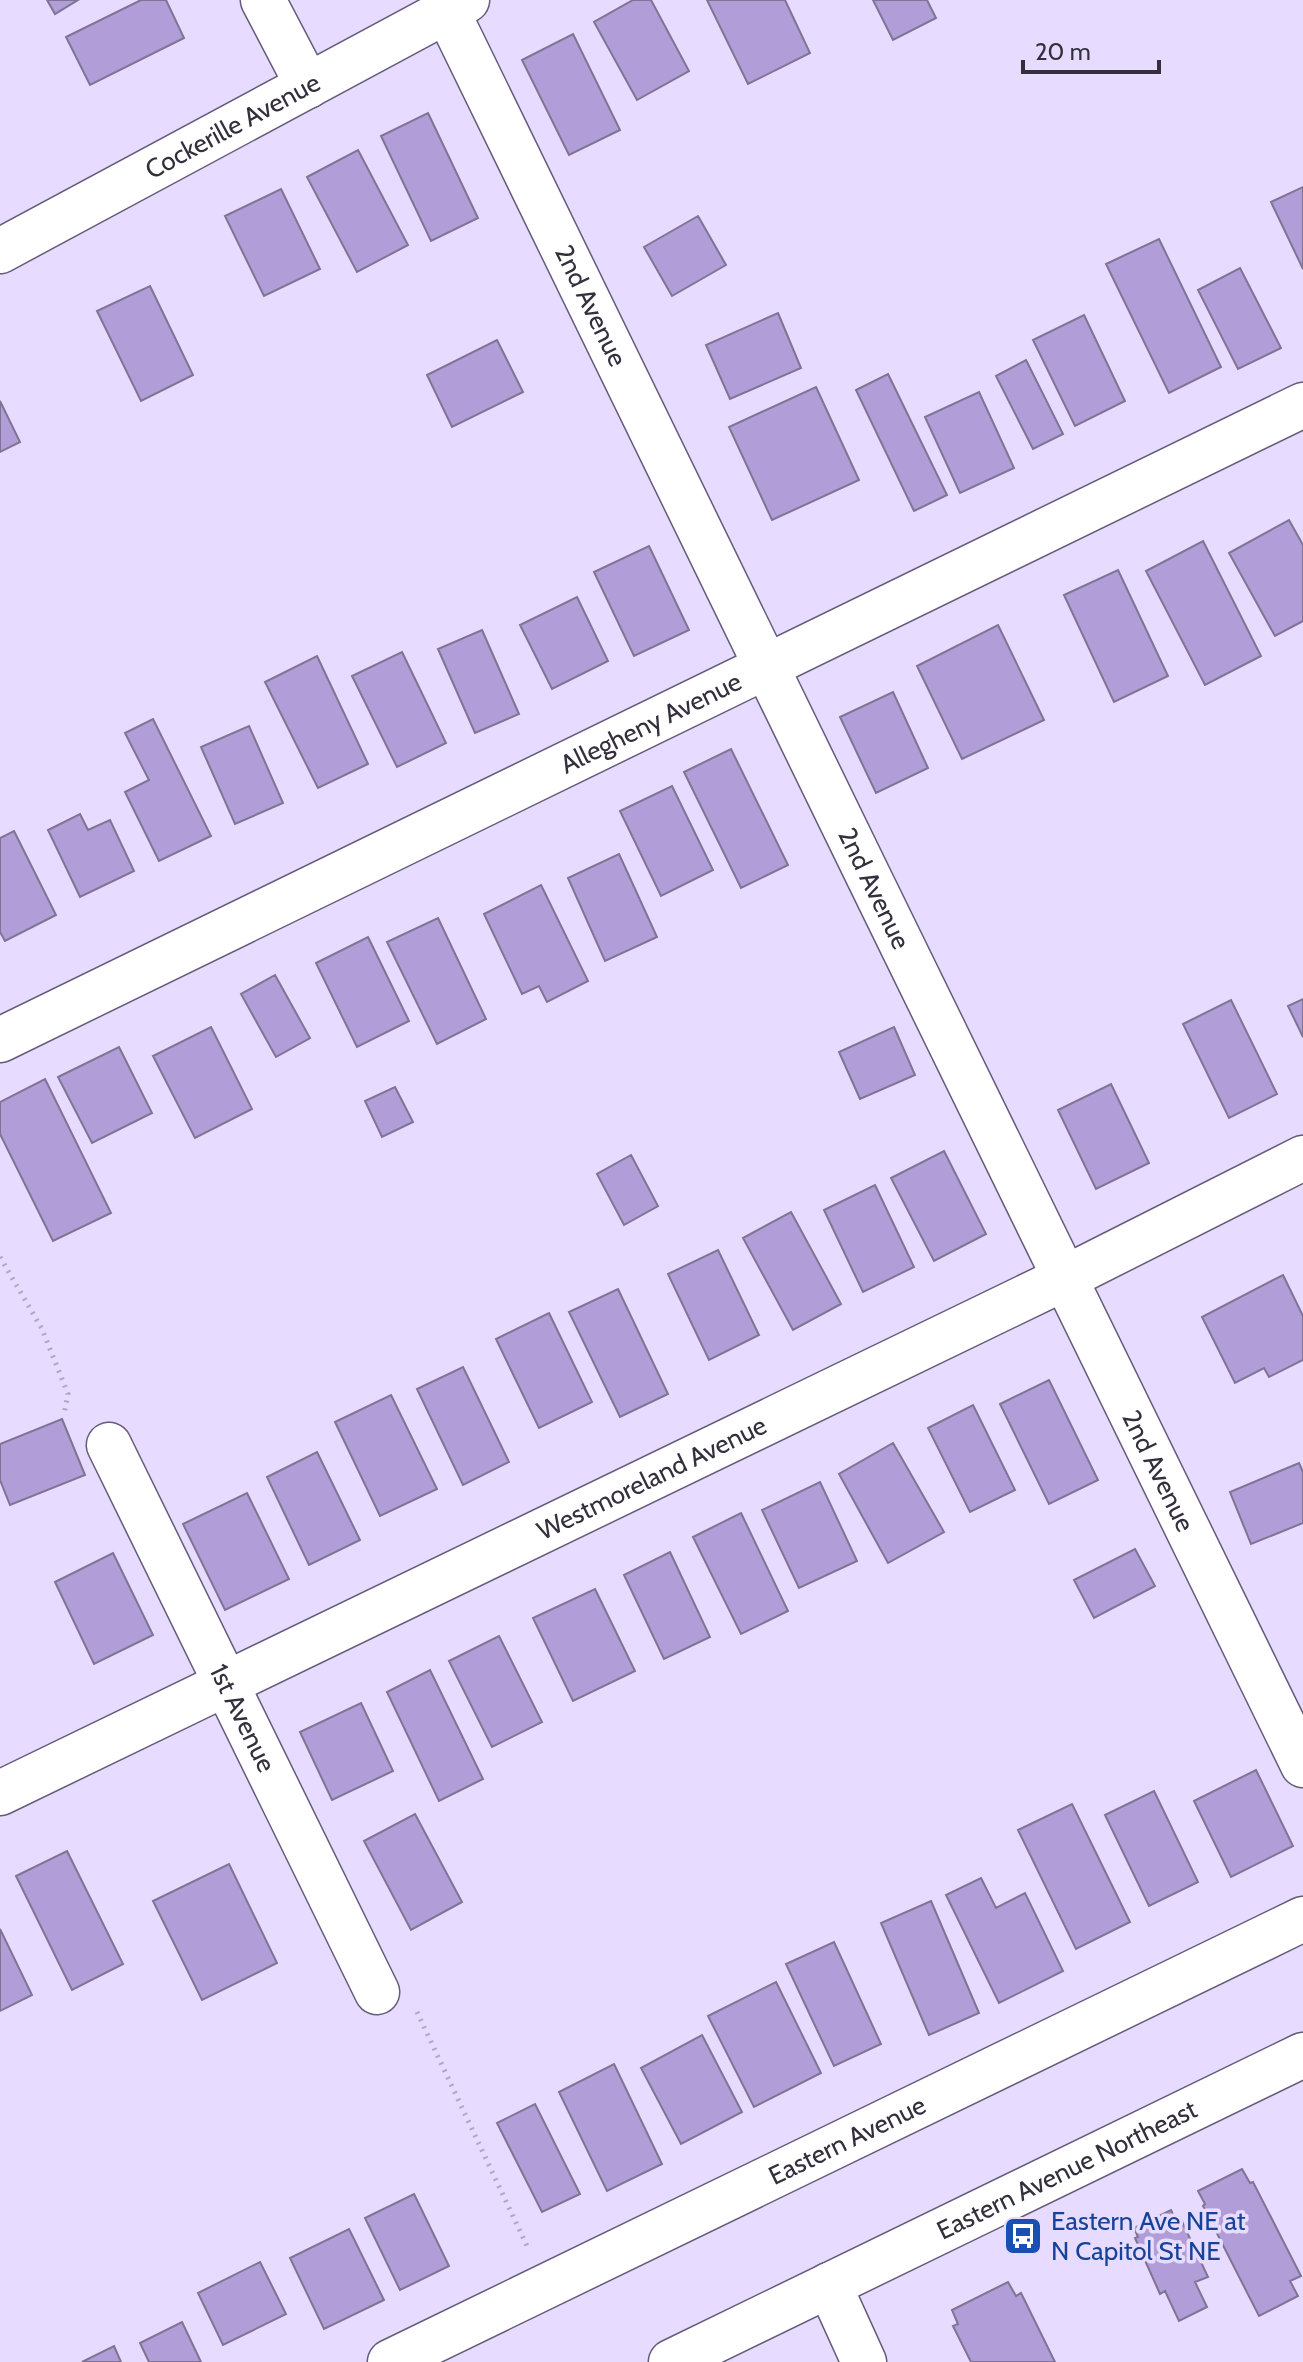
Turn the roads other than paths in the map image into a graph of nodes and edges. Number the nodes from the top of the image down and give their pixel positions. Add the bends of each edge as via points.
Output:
1 (263, 0) edge
2 (457, 5) edge
3 (308, 86) junction
4 (0, 251) edge
5 (1303, 405) edge
6 (767, 666) junction
7 (0, 1040) edge
8 (1303, 1158) edge
9 (1063, 1279) junction
10 (109, 1445) dead end
11 (226, 1683) junction
12 (1303, 1765) edge
13 (0, 1793) edge
14 (1303, 1919) edge
15 (377, 1992) road end
16 (1303, 2055) edge
17 (829, 2285) junction
18 (390, 2362) edge
19 (671, 2362) edge
20 (864, 2362) edge

1 - 3 street
2 - 3 street, Cockerille Avenue
2 - 6 street, 2nd Avenue
3 - 4 street, Cockerille Avenue
5 - 6 street, Allegheny Avenue
6 - 7 street, Allegheny Avenue
6 - 9 street, 2nd Avenue
8 - 9 street, Westmoreland Avenue
9 - 11 street, Westmoreland Avenue
9 - 12 street, 2nd Avenue
10 - 11 street, 1st Avenue
11 - 13 street, Westmoreland Avenue
11 - 15 street, 1st Avenue
14 - 18 street, Eastern Avenue
16 - 17 street, Eastern Avenue Northeast
17 - 19 street, Eastern Avenue Northeast
17 - 20 street

